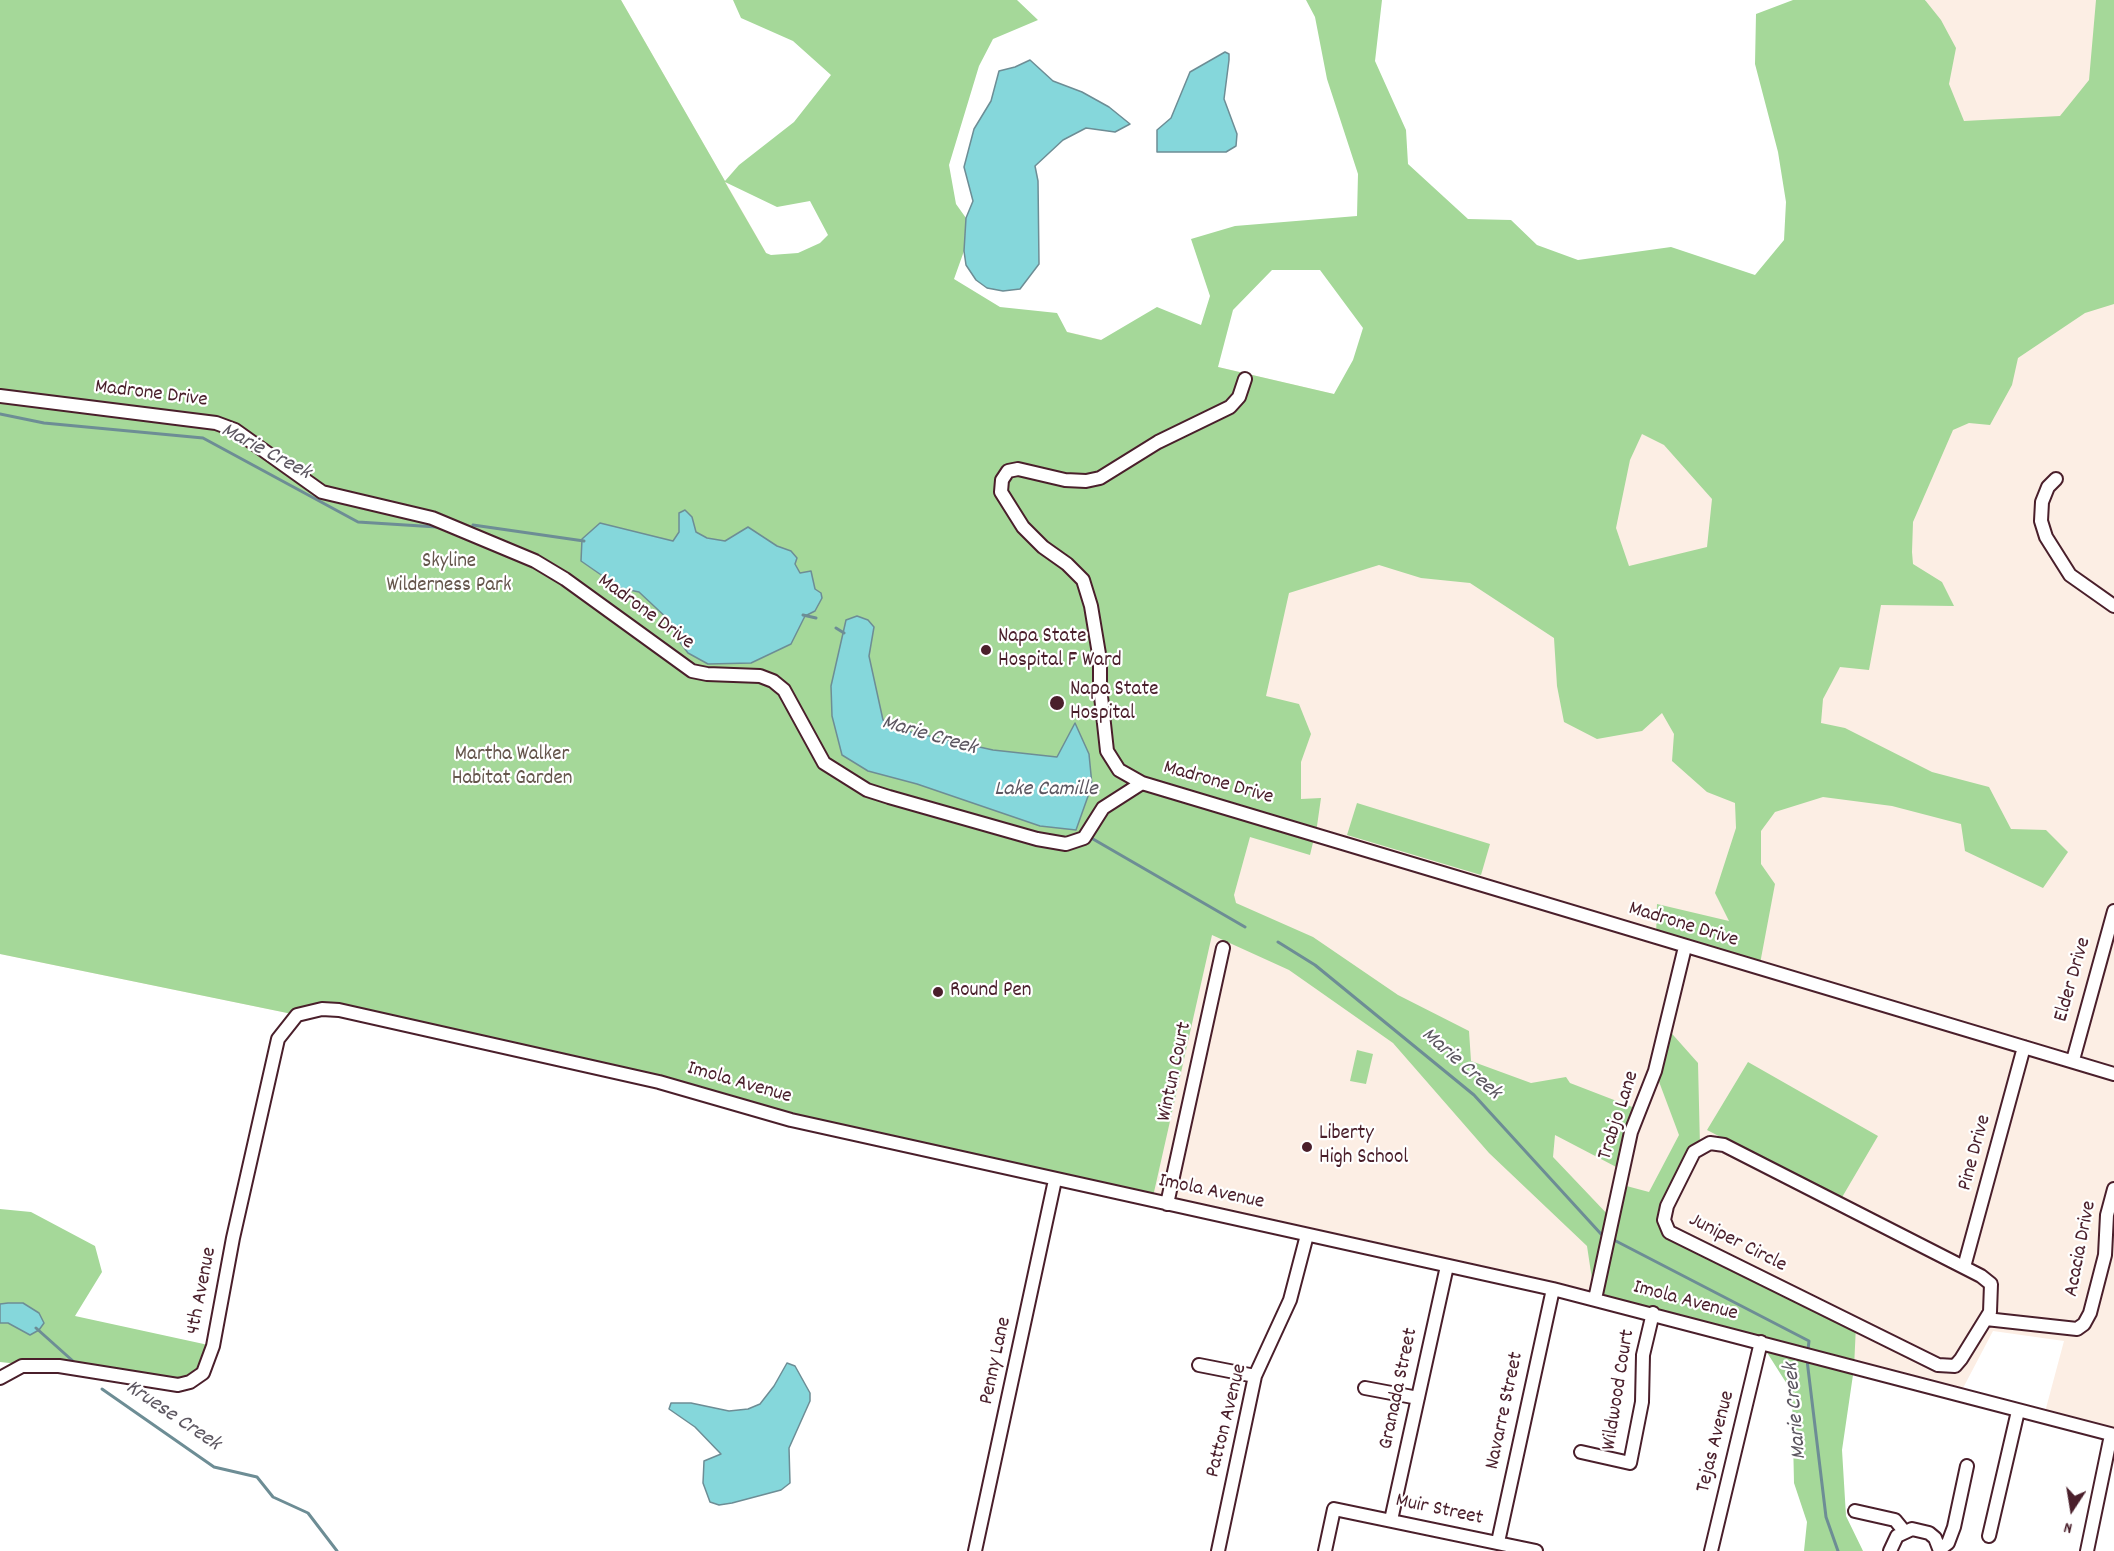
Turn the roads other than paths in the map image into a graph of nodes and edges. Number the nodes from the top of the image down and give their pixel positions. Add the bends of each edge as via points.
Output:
1 (1245, 379) dead end
2 (0, 396) edge
3 (2056, 479) dead end
4 (2114, 606) edge
5 (1142, 783) junction
6 (2114, 912) edge
7 (1685, 947) junction
8 (1223, 948) dead end
9 (297, 1015) joint
10 (2024, 1047) junction
11 (2073, 1060) junction
12 (2114, 1074) edge
13 (1055, 1179) junction
14 (2114, 1189) edge
15 (1167, 1204) junction
16 (1307, 1235) junction
17 (1447, 1266) junction
18 (1964, 1267) junction
19 (1553, 1289) junction
20 (1595, 1299) junction
21 (1653, 1313) junction
22 (1986, 1319) junction
23 (1761, 1342) junction
24 (1199, 1365) dead end
25 (1255, 1376) junction
26 (0, 1378) edge
27 (1365, 1388) dead end
28 (1418, 1398) junction
29 (2018, 1411) junction
30 (2113, 1435) edge
31 (1581, 1452) dead end
32 (1967, 1466) dead end
33 (1855, 1511) dead end
34 (1391, 1521) junction
35 (1904, 1532) junction
36 (1989, 1536) dead end
37 (1498, 1542) junction
38 (1940, 1550) edge
39 (975, 1551) edge
40 (1218, 1551) edge
41 (1325, 1551) edge
42 (1536, 1551) edge
43 (1711, 1551) edge
44 (1890, 1551) edge
45 (2087, 1551) edge

1 - 5 street via 1239,397 1230,407 1158,442 1100,478 1065,480 1018,469 1008,471 1002,480 1001,492 1023,527 1083,580 1092,606 1100,660 1107,751 1119,770
2 - 5 street, Madrone Drive via 216,423 235,430 322,492 432,518 535,561 678,664 707,675 760,676 773,681 784,690 824,763 878,794 1037,840 1066,844 1084,838 1103,808
3 - 4 street via 2042,502 2040,521 2046,537 2070,575
5 - 7 street, Madrone Drive
6 - 11 street, Elder Drive
7 - 10 street, Madrone Drive
7 - 20 street, Trabjo Lane via 1655,1071 1631,1132
8 - 15 street, Wintun Court
9 - 13 street, Imola Avenue via 322,1009 339,1010 659,1082 791,1120
9 - 26 street, 4th Avenue via 278,1039 213,1346 203,1372 190,1382 178,1384 59,1366 22,1366
10 - 11 street, Madrone Drive
10 - 18 street, Pine Drive
11 - 12 street, Madrone Drive
13 - 15 street, Imola Avenue
13 - 39 street, Penny Lane
14 - 22 street, Acacia Drive via 2107,1215 2105,1255 2084,1324 2077,1329
15 - 16 street, Imola Avenue
16 - 17 street, Imola Avenue
16 - 25 street, Patton Avenue via 1290,1300
17 - 19 street, Imola Avenue
17 - 28 street, Granada Street
18 - 22 street, Juniper Circle via 1991,1284 1992,1304
18 - 22 street, Juniper Circle via 1724,1145 1710,1143 1694,1152 1664,1220 1669,1232 1684,1241 1938,1365 1954,1366
19 - 20 street, Imola Avenue
19 - 37 street, Navarre Street
20 - 21 street, Imola Avenue
21 - 23 street, Imola Avenue
21 - 31 street, Wildwood Court via 1643,1355 1642,1402 1630,1463
23 - 29 street, Imola Avenue
23 - 43 street, Tejas Avenue
24 - 25 street
25 - 40 street, Patton Avenue
27 - 28 street
28 - 34 street, Granada Street
29 - 30 street, Imola Avenue
29 - 36 street
30 - 45 street
32 - 38 street via 1954,1527 1948,1543
33 - 35 street via 1895,1520
34 - 37 street, Muir Street
34 - 41 street, Muir Street via 1334,1509
35 - 38 street via 1912,1529 1929,1533
35 - 44 street via 1892,1543
37 - 42 street, Muir Street

